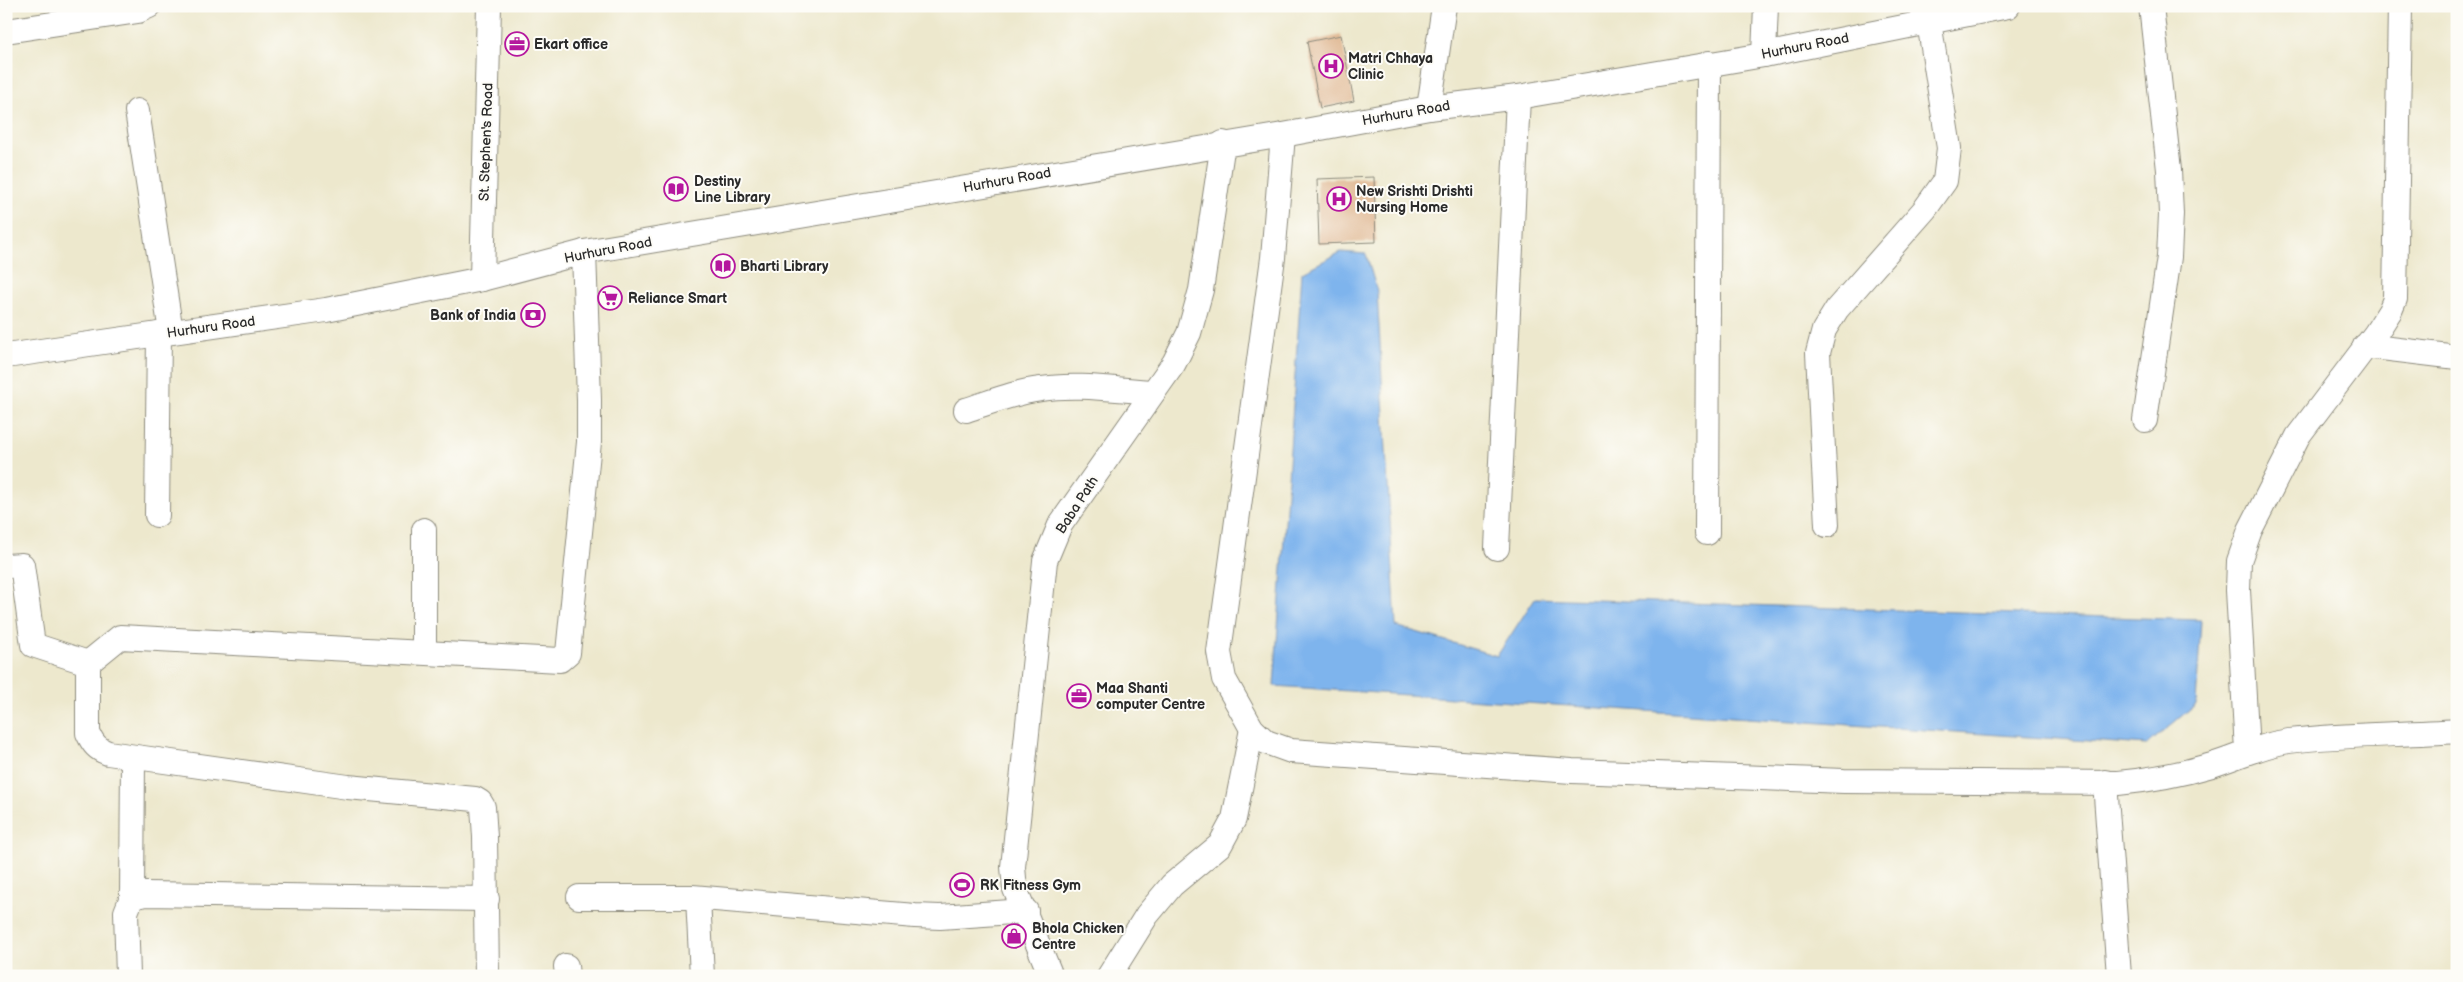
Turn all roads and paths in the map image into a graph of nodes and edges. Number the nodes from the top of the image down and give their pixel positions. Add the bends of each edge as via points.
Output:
1 (149, 6) edge
2 (490, 6) edge
3 (1444, 6) edge
4 (1766, 6) edge
5 (2008, 6) edge
6 (2151, 6) edge
7 (2400, 6) edge
8 (1929, 14) edge
9 (6, 31) edge
10 (1764, 55) junction
11 (1708, 64) junction
12 (1518, 97) junction
13 (1429, 108) junction
14 (137, 111) dead end
15 (1283, 135) junction
16 (1223, 143) junction
17 (584, 252) junction
18 (482, 279) junction
19 (165, 333) junction
20 (2365, 346) junction
21 (6, 356) edge
22 (2457, 357) edge
23 (1153, 392) junction
24 (966, 410) dead end
25 (2145, 420) dead end
26 (157, 515) dead end
27 (1827, 525) dead end
28 (424, 530) dead end
29 (1707, 533) dead end
30 (1497, 548) dead end
31 (6, 566) edge
32 (424, 652) junction
33 (88, 663) junction
34 (1252, 729) junction
35 (2457, 731) edge
36 (2247, 751) junction
37 (133, 758) junction
38 (2105, 782) junction
39 (132, 897) junction
40 (579, 897) dead end
41 (698, 898) junction
42 (487, 900) junction
43 (1026, 910) junction
44 (128, 976) edge
45 (486, 976) edge
46 (702, 976) edge
47 (1051, 976) edge
48 (1109, 976) edge
49 (2119, 976) edge

1 - 9 street via 138,11
2 - 18 street, St. Stephen's Road
3 - 13 street
4 - 10 street
5 - 8 street, Hurhuru Road
6 - 25 street via 2171,214 2169,257
7 - 20 street via 2395,299
8 - 10 street, Hurhuru Road
8 - 27 street via 1949,148 1944,181 1924,209 1837,309 1824,330 1818,353
10 - 11 street, Hurhuru Road
11 - 12 street, Hurhuru Road
11 - 29 street
12 - 13 street, Hurhuru Road
12 - 30 street
13 - 15 street, Hurhuru Road
14 - 19 street
15 - 16 street, Hurhuru Road
15 - 34 street via 1273,258 1219,652 1224,679
16 - 17 street, Hurhuru Road
16 - 23 street, Baba Path via 1199,299 1189,333 1174,363
17 - 18 street, Hurhuru Road
17 - 32 street via 588,442 568,653 560,660
18 - 19 street, Hurhuru Road via 326,310
19 - 21 street, Hurhuru Road
19 - 26 street
20 - 22 street
20 - 36 street via 2298,436 2250,530 2239,561
23 - 24 street via 1042,388
23 - 43 street, Baba Path via 1060,526 1046,561 1013,867 1015,889
28 - 32 street
31 - 33 street via 22,564 33,644
32 - 33 street via 120,637
33 - 37 street via 88,733 92,742 99,750
34 - 38 street via 1266,742 1291,751 1572,771 1844,781
34 - 48 street via 1234,819 1220,844 1172,885 1147,915
35 - 36 street via 2288,741
36 - 38 street via 2151,780
37 - 39 street
37 - 42 street via 348,787 474,799 483,807
38 - 49 street
39 - 42 street via 145,894
39 - 44 street via 126,912
40 - 41 street
41 - 43 street via 940,917
41 - 46 street
42 - 45 street
43 - 47 street, Baba Path

